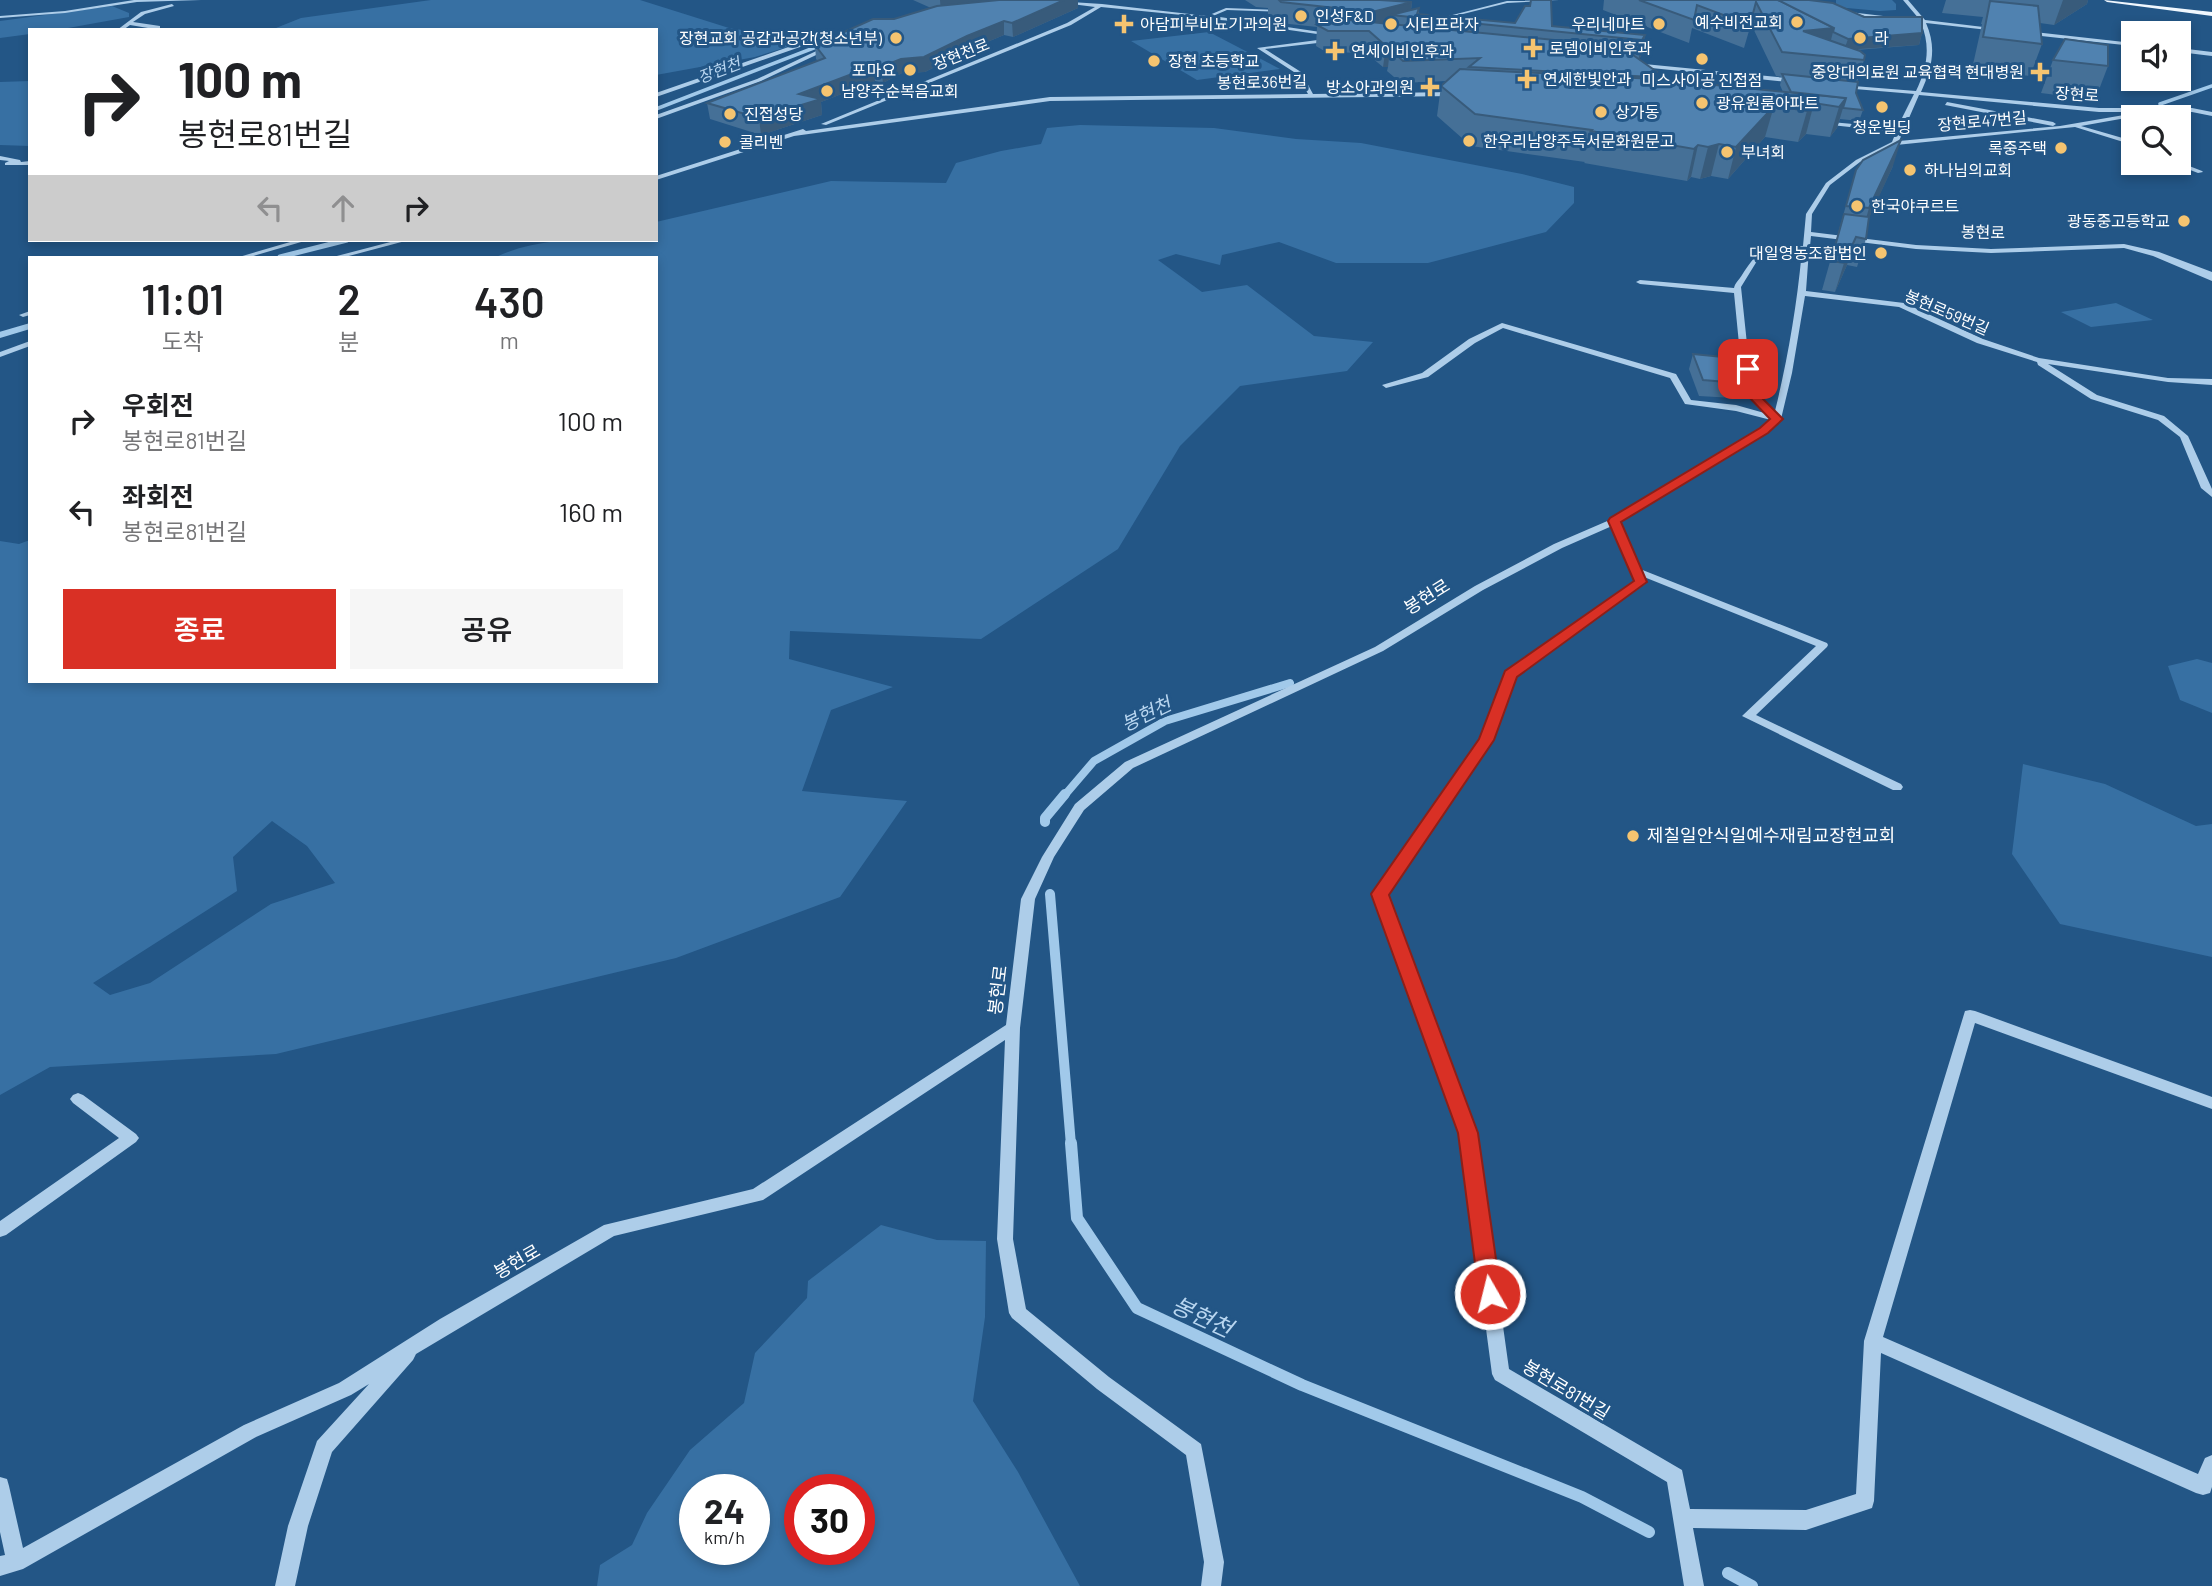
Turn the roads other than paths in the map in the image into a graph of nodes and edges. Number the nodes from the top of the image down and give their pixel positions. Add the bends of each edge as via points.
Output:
1 (197, 0) edge
2 (1042, 0) edge
3 (1112, 0) edge
4 (1556, 0) edge
5 (1905, 0) edge
6 (2107, 0) edge
7 (2134, 0) edge
8 (1068, 3) junction
9 (1099, 6) junction
10 (1032, 7) edge
11 (1286, 11) edge
12 (1832, 11) edge
13 (2212, 13) edge
14 (0, 17) edge
15 (1208, 17) junction
16 (1431, 20) edge
17 (1923, 21) junction
18 (129, 23) junction
19 (122, 28) edge
20 (158, 28) edge
21 (2002, 30) edge
22 (2015, 32) edge
23 (1339, 35) joint
24 (2121, 44) edge
25 (2191, 51) edge
26 (2212, 54) edge
27 (1625, 64) edge
28 (1678, 69) junction
29 (1671, 80) edge
30 (1866, 80) edge
31 (1808, 82) edge
32 (1835, 85) edge
33 (1875, 89) junction
34 (658, 94) edge
35 (1463, 94) edge
36 (1916, 94) junction
37 (1311, 95) junction
38 (2212, 103) edge
39 (2192, 110) joint
40 (2121, 111) edge
41 (2212, 114) edge
42 (658, 116) edge
43 (2121, 117) edge
44 (1812, 121) edge
45 (824, 124) junction
46 (2071, 125) junction
47 (835, 127) junction
48 (1898, 130) junction
49 (795, 134) junction
50 (2121, 138) edge
51 (1895, 143) junction
52 (0, 158) edge
53 (28, 163) edge
54 (4, 165) edge
55 (2191, 169) edge
56 (2200, 172) dead end
57 (658, 177) edge
58 (1809, 234) junction
59 (297, 242) edge
60 (397, 242) edge
61 (1808, 248) junction
62 (247, 256) edge
63 (341, 256) edge
64 (2212, 277) edge
65 (1640, 282) dead end
66 (1738, 291) junction
67 (1802, 293) junction
68 (28, 344) edge
69 (0, 355) edge
70 (2038, 360) junction
71 (2212, 382) edge
72 (1386, 385) dead end
73 (1777, 419) junction
74 (2212, 494) edge
75 (1615, 521) junction
76 (1638, 571) junction
77 (1897, 787) dead end
78 (1013, 1028) junction
79 (78, 1099) dead end
80 (2212, 1103) edge
81 (0, 1230) edge
82 (1873, 1341) junction
83 (416, 1343) junction
84 (2212, 1464) edge
85 (0, 1486) edge
86 (1682, 1518) junction
87 (8, 1564) edge
88 (285, 1586) edge
89 (1211, 1586) edge
90 (1694, 1586) edge

1 - 14 street via 137,1
1 - 18 street via 150,11
2 - 8 street
3 - 9 street, 장현천로
4 - 16 street via 1507,2
5 - 17 street
6 - 13 main road
7 - 13 main road
8 - 9 street
8 - 10 street
9 - 15 street
9 - 45 street, 장현천로 via 1024,43
11 - 15 street via 1226,9
12 - 17 street
15 - 23 street
17 - 21 street
17 - 36 street via 1931,59
18 - 19 street
18 - 20 street
22 - 24 street
23 - 37 street via 1333,40 1261,48 1299,73
25 - 26 street
27 - 28 street
28 - 29 street
28 - 31 street
30 - 33 street
32 - 33 street, 장현로
33 - 36 street, 장현로
34 - 42 street via 822,37 854,37 759,80
35 - 37 street, 봉현로36번길
36 - 40 street, 장현로
36 - 46 street, 장현로47번길 via 1952,105
36 - 48 street
37 - 47 street, 봉현로36번길 via 1051,99
38 - 39 street, 장현로
39 - 41 street, 장현로
43 - 46 street, 장현로47번길
44 - 48 street
45 - 47 street
45 - 49 street, 장현천로
46 - 50 street
46 - 51 street, 장현로47번길
47 - 49 street, 봉현로36번길
48 - 51 street
49 - 57 street, 장현천로
51 - 58 street via 1858,161 1828,184 1809,214
52 - 54 street via 18,161
53 - 54 street
55 - 56 street
58 - 61 street
58 - 64 street, 봉현로 via 1991,251 2123,246
59 - 62 street
60 - 63 street
61 - 66 street via 1768,250 1756,258
61 - 67 street
65 - 66 street
66 - 73 street via 1753,395
67 - 70 street, 봉현로59번길 via 1901,305 1980,341
67 - 73 street
68 - 69 street
70 - 71 street, 봉현로59번길 via 2168,380
70 - 74 street, 봉현로59번길 via 2094,397 2161,418 2184,436
72 - 73 street via 1425,375 1502,325 1673,376 1688,402
73 - 75 street, 봉현로
75 - 76 street
75 - 78 street, 봉현로 via 1479,588 1379,649 1119,773 1079,807 1028,898
76 - 77 street via 1824,645 1748,716
76 - 86 street, 봉현로81번길 via 1641,582 1510,674 1487,740 1380,894 1468,1133 1501,1374 1675,1477
78 - 83 street, 봉현로 via 757,1195 610,1230
78 - 89 street via 1005,1239 1018,1313 1194,1450 1214,1562
79 - 81 street via 131,1138
80 - 82 street via 1970,1015
82 - 84 street via 2203,1486
82 - 86 street via 1865,1501 1806,1520
83 - 87 street, 봉현로 via 345,1389 250,1432
83 - 88 street via 324,1447
85 - 87 street
86 - 90 street, 봉현로81번길

